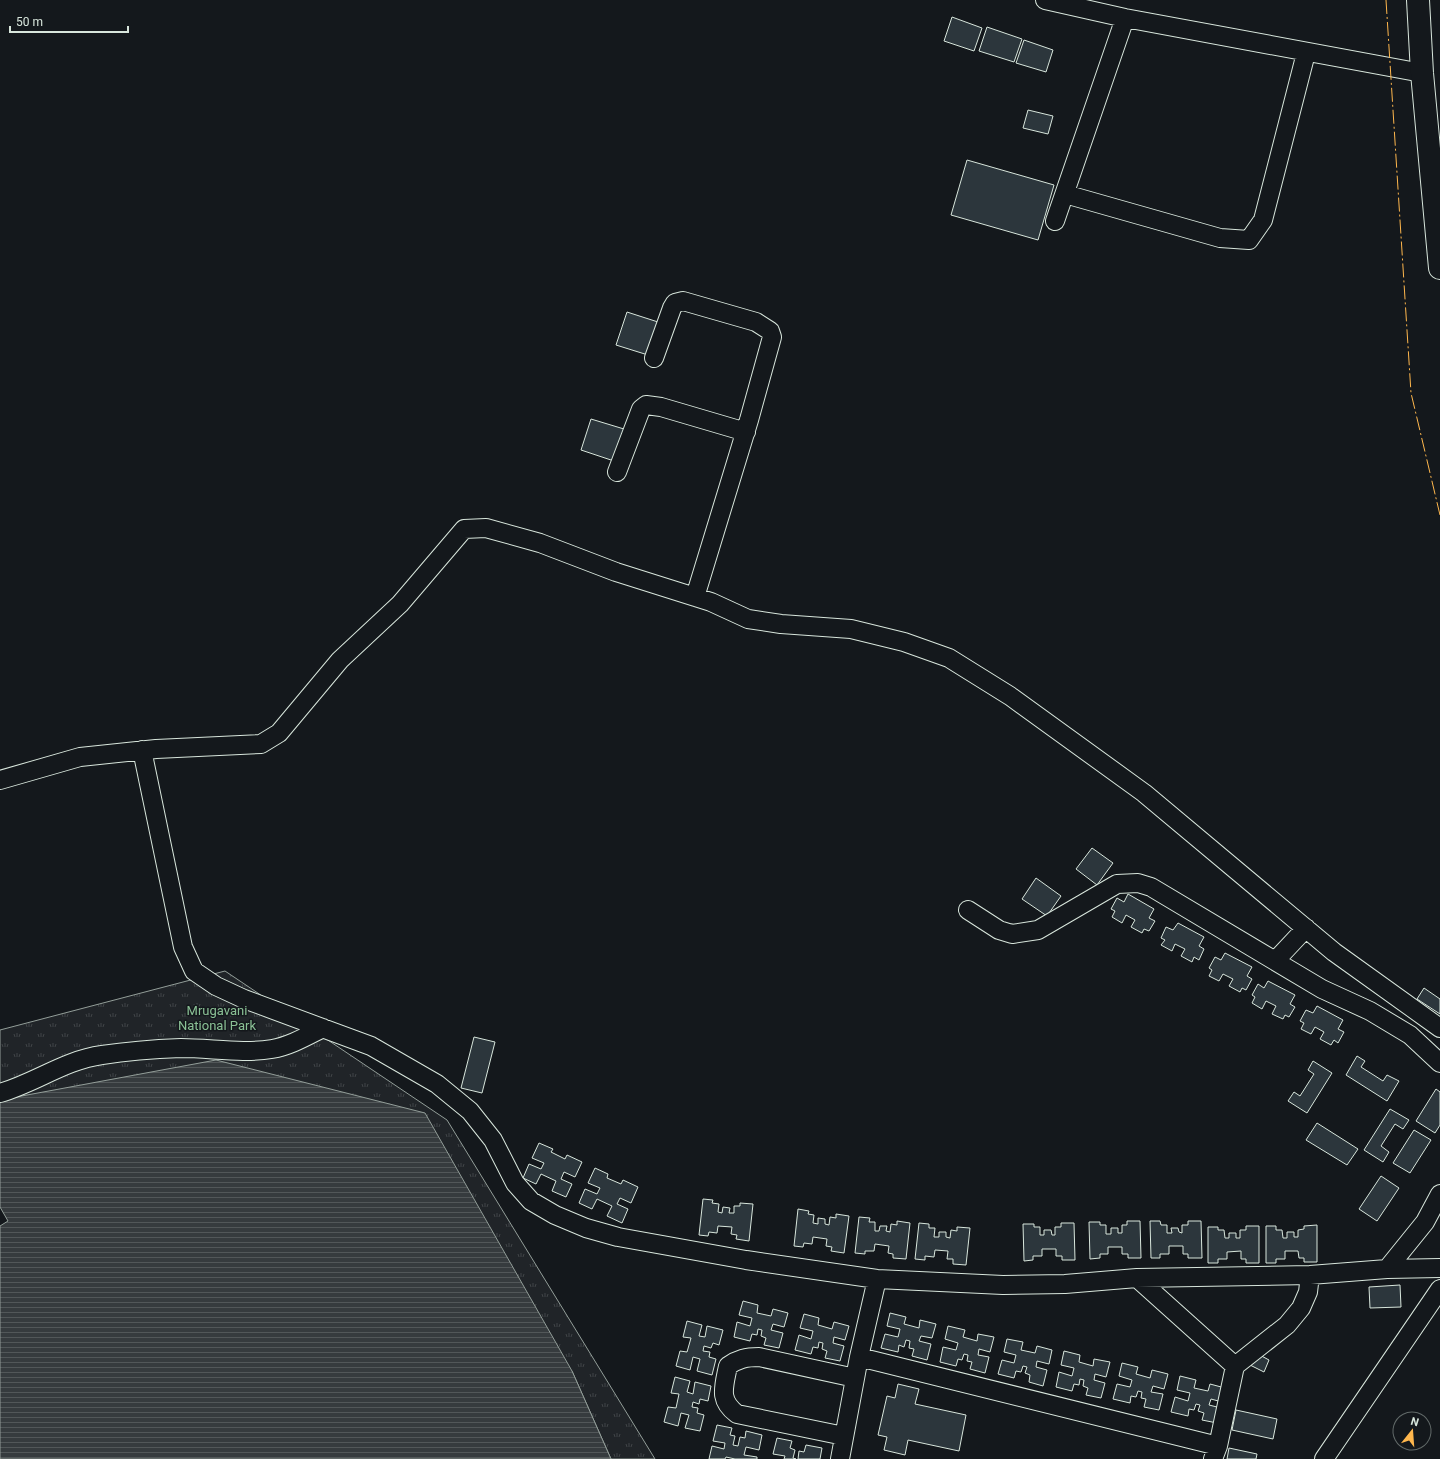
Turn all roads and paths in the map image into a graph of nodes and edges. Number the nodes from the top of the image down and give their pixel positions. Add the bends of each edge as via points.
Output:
1 (1045, 0) edge
2 (1418, 0) edge
3 (1125, 18) junction
4 (1306, 53) junction
5 (1422, 73) junction
6 (1065, 194) junction
7 (1056, 221) dead end
8 (1440, 268) edge
9 (654, 358) dead end
10 (746, 432) junction
11 (618, 472) dead end
12 (695, 597) junction
13 (142, 750) junction
14 (0, 780) edge
15 (968, 910) dead end
16 (1306, 928) junction
17 (1275, 961) junction
18 (323, 1028) junction
19 (1440, 1028) edge
20 (1440, 1063) edge
21 (0, 1093) edge
22 (1440, 1194) edge
23 (1440, 1268) edge
24 (1388, 1269) junction
25 (1310, 1275) junction
26 (1137, 1278) junction
27 (877, 1279) junction
28 (1440, 1289) edge
29 (859, 1357) junction
30 (1234, 1366) junction
31 (855, 1378) junction
32 (844, 1436) junction
33 (1216, 1452) edge
34 (842, 1458) edge
35 (1324, 1459) edge

1 - 3 street
2 - 5 main road
3 - 4 street
3 - 6 street
4 - 5 street
4 - 6 street via 1263,220 1249,240 1220,238
5 - 8 main road
6 - 7 street
9 - 10 street via 675,303 683,301 764,326 772,337
10 - 11 street via 646,405 641,410
10 - 12 street
12 - 13 street via 486,528 464,530 400,604 340,660 279,732 261,744
12 - 16 street via 748,619 851,629 904,642 949,658 1010,696 1144,793
13 - 14 street via 80,757
13 - 18 street via 184,947 194,971 216,986 244,999
15 - 17 street via 999,930 1012,934 1038,930 1117,884 1138,883 1151,887
16 - 17 street
16 - 19 street via 1334,952
17 - 20 street via 1410,1035
18 - 21 street via 293,1043 273,1049 180,1048 102,1055 74,1061
18 - 27 street via 371,1046 437,1084 470,1111 493,1140 515,1183 531,1200 555,1215 586,1228 618,1237 746,1260
22 - 24 street via 1425,1222
23 - 24 street
24 - 25 street
25 - 26 street
25 - 30 street via 1308,1292 1301,1308 1281,1329
26 - 27 street via 1065,1284
26 - 30 street
27 - 29 street
28 - 35 street
29 - 31 street
29 - 33 street
30 - 33 street
31 - 32 street
31 - 32 street via 759,1357 747,1357 728,1366 723,1392 728,1407 737,1414
32 - 34 street

